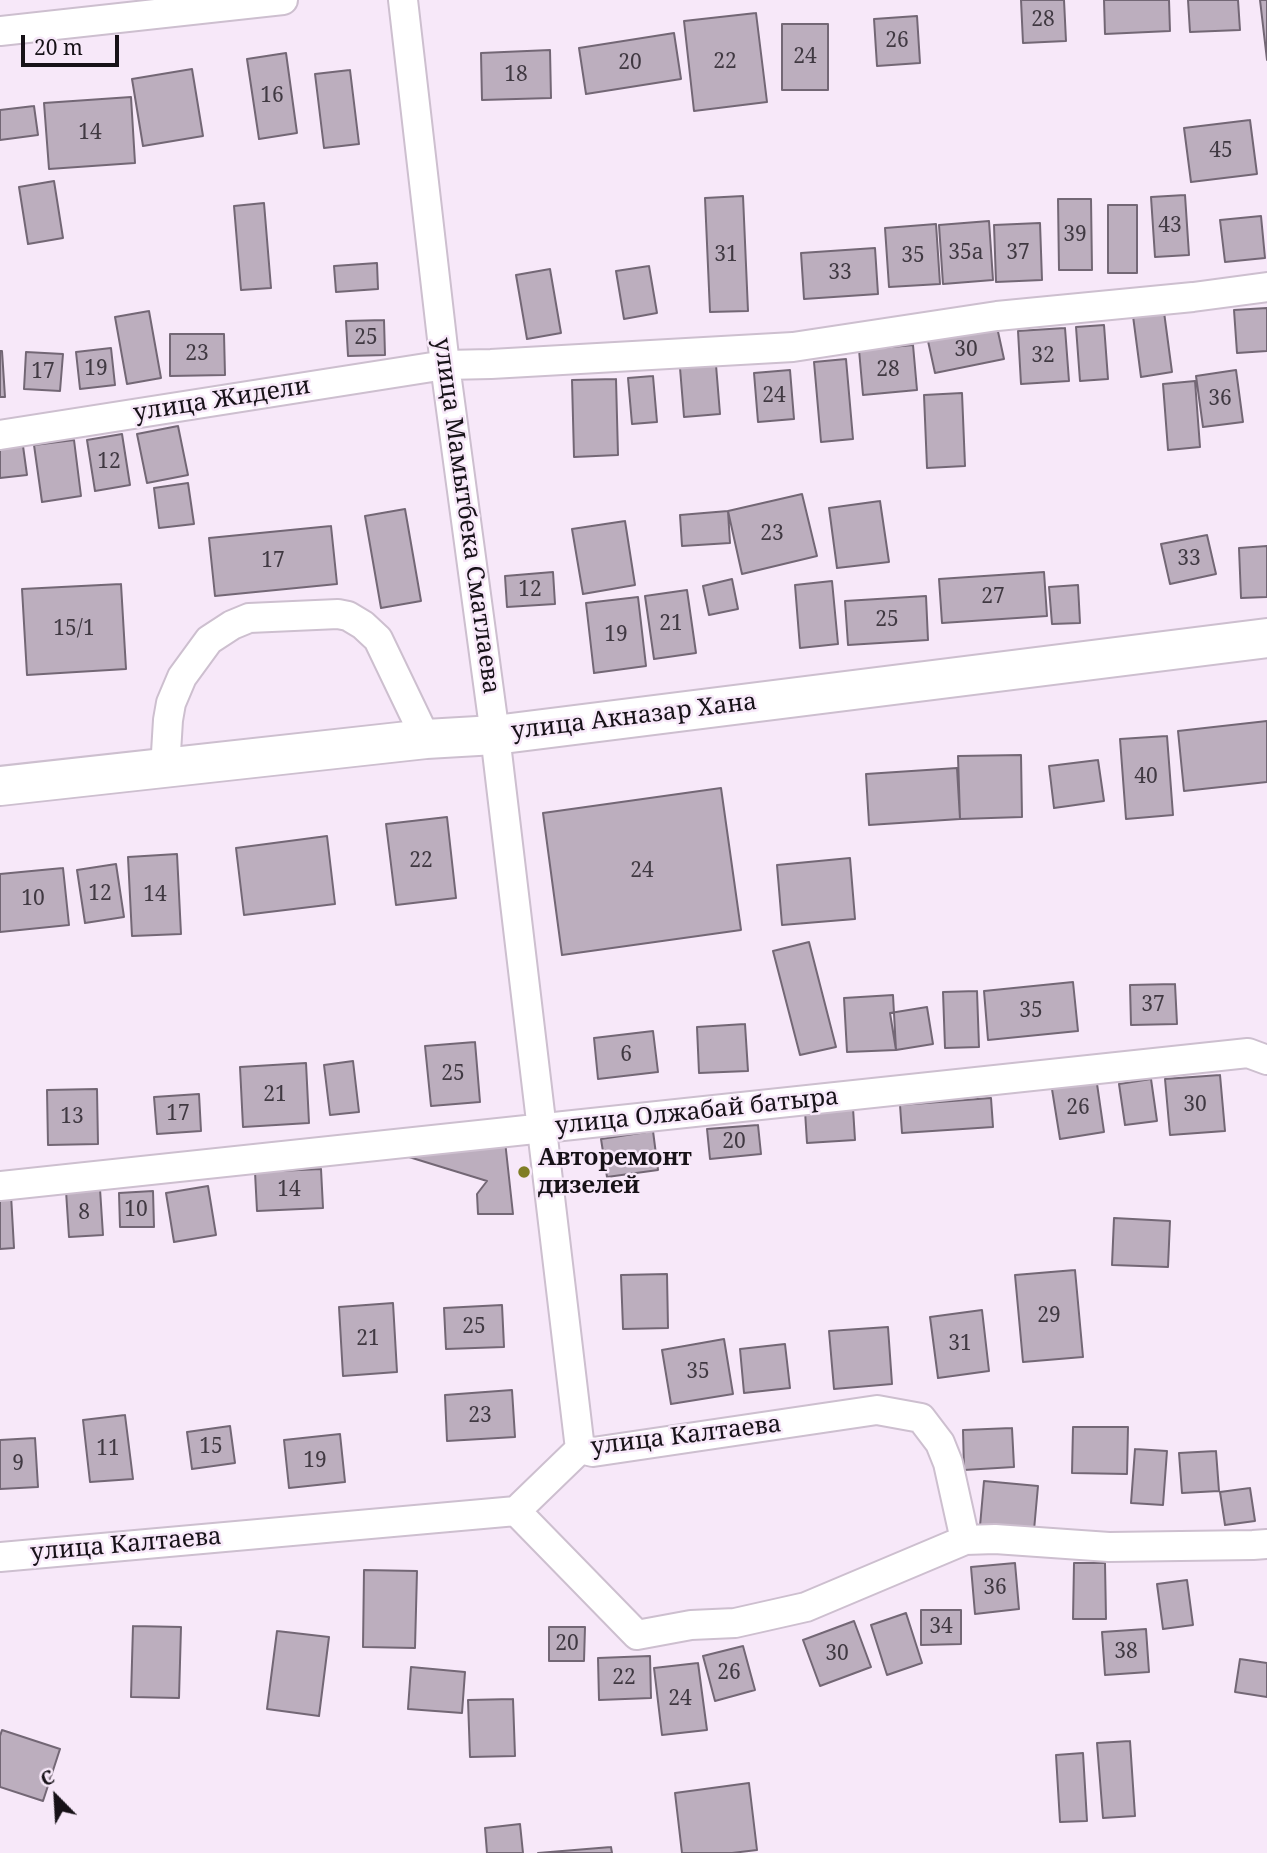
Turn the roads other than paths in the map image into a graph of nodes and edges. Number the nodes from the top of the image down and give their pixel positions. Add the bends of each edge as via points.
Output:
1 (283, 0) edge
2 (403, 0) edge
3 (0, 31) edge
4 (1267, 287) edge
5 (445, 365) junction
6 (0, 435) edge
7 (1267, 638) edge
8 (495, 735) junction
9 (426, 739) junction
10 (165, 769) junction
11 (0, 786) edge
12 (1267, 1059) edge
13 (542, 1128) junction
14 (0, 1186) edge
15 (580, 1449) junction
16 (516, 1511) junction
17 (965, 1540) junction
18 (1267, 1544) edge
19 (0, 1556) edge

1 - 3 street
2 - 5 street, улица Мамытбека Сматлаева
4 - 5 street, улица Жидели via 997,316 793,347
5 - 6 street, улица Жидели
5 - 8 street, улица Мамытбека Сматлаева
7 - 8 main road, улица Акназар Хана
8 - 9 main road, улица Акназар Хана
8 - 13 street, улица Мамытбека Сматлаева
9 - 10 main road, улица Акназар Хана
9 - 10 street via 377,639 363,625 338,614 249,618 209,640 182,677 168,720
10 - 11 main road, улица Акназар Хана
12 - 13 street, улица Олжабай батыра via 1248,1053
13 - 14 street, улица Олжабай батыра
13 - 15 street, улица Мамытбека Сматлаева
15 - 16 street, улица Калтаева
15 - 17 street, улица Калтаева via 593,1452 877,1410 921,1418 948,1463
16 - 17 street via 637,1635 735,1623 806,1607
16 - 19 street, улица Калтаева
17 - 18 street via 1109,1547

